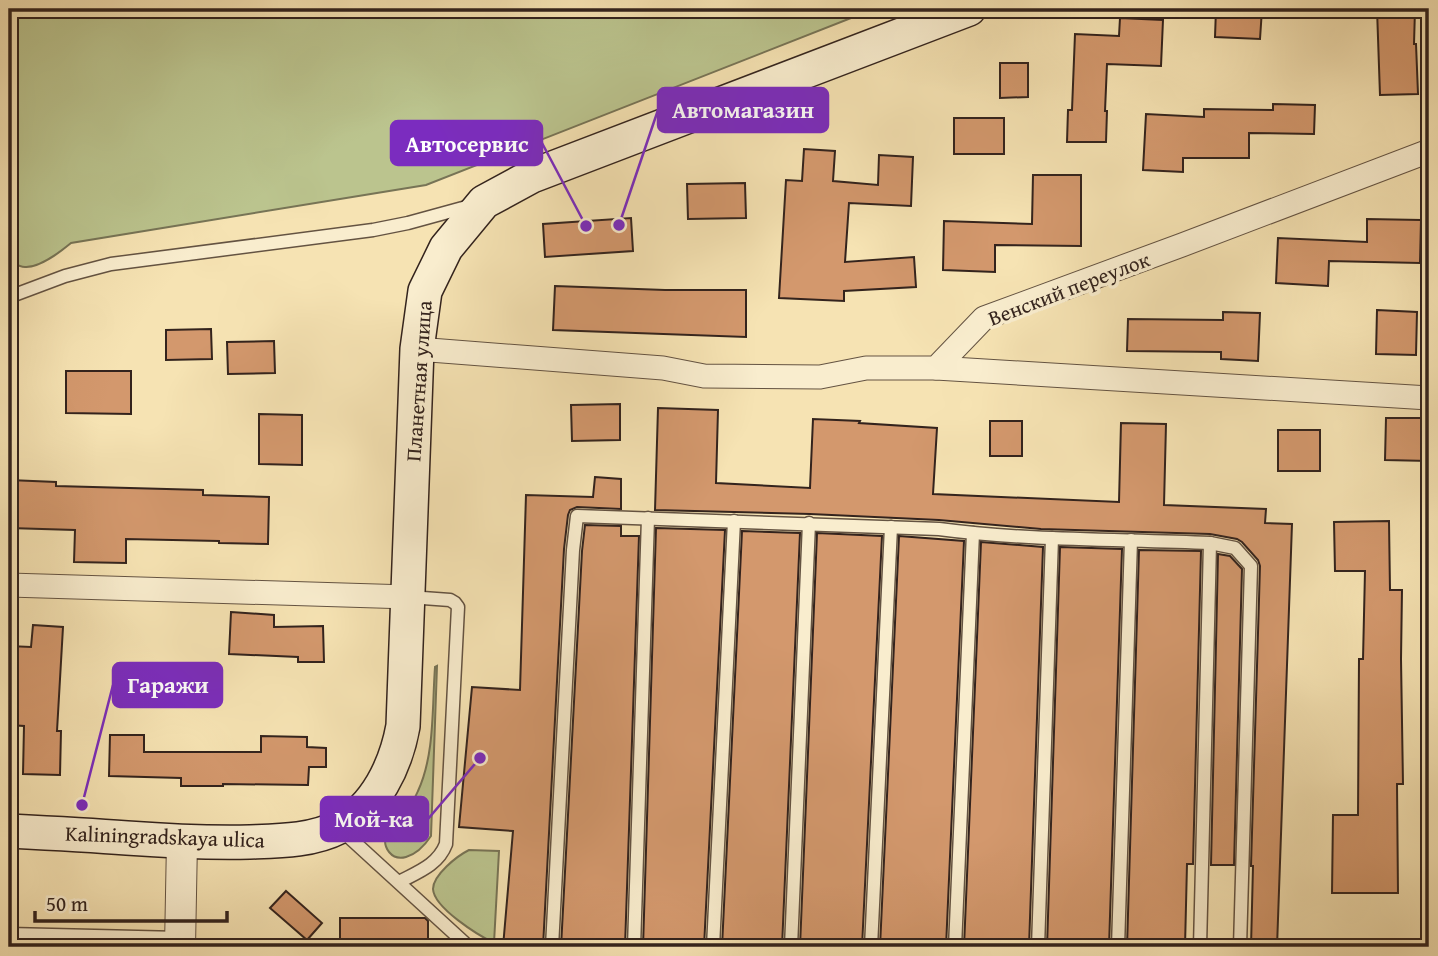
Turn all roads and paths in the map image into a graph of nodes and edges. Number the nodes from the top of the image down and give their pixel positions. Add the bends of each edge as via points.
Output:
1 (969, 9) edge
2 (1429, 151) edge
3 (484, 202) junction
4 (9, 297) edge
5 (416, 349) junction
6 (936, 368) junction
7 (1429, 398) edge
8 (648, 518) junction
9 (734, 521) junction
10 (809, 523) junction
11 (891, 527) junction
12 (973, 533) junction
13 (1052, 538) junction
14 (1131, 540) junction
15 (1210, 543) junction
16 (9, 585) edge
17 (409, 597) junction
18 (405, 702) joint
19 (338, 827) junction
20 (9, 831) edge
21 (182, 841) junction
22 (399, 882) junction
23 (9, 934) edge
24 (180, 943) edge
25 (469, 947) edge
26 (552, 947) edge
27 (634, 947) edge
28 (713, 947) edge
29 (791, 947) edge
30 (871, 947) edge
31 (955, 947) edge
32 (1038, 947) edge
33 (1118, 947) edge
34 (1200, 947) edge
35 (1240, 947) edge

1 - 3 main road, Планетная улица via 532,176
2 - 6 street, Венский переулок via 984,318
3 - 4 lane via 373,230 111,264
3 - 5 main road, Планетная улица via 446,247 425,291
5 - 6 street via 663,368 704,376 820,377 866,368
5 - 17 main road, Планетная улица
6 - 7 street
8 - 9 lane
8 - 26 lane via 577,516
8 - 27 lane
9 - 10 lane
9 - 28 lane
10 - 11 lane
10 - 29 lane
11 - 12 lane
11 - 30 lane
12 - 13 lane
12 - 31 lane
13 - 14 lane
13 - 32 lane
14 - 15 lane
14 - 33 lane
15 - 34 lane
15 - 35 lane via 1235,548 1251,566
16 - 17 street
17 - 18 main road, Планетная улица
17 - 22 lane via 450,600 458,607 446,844 431,866
18 - 19 main road, Kaliningradskaya ulica via 400,744 385,779 365,808
19 - 21 main road, Kaliningradskaya ulica via 277,841
19 - 22 lane
20 - 21 main road, Kaliningradskaya ulica
21 - 24 street
22 - 25 lane
23 - 24 lane

